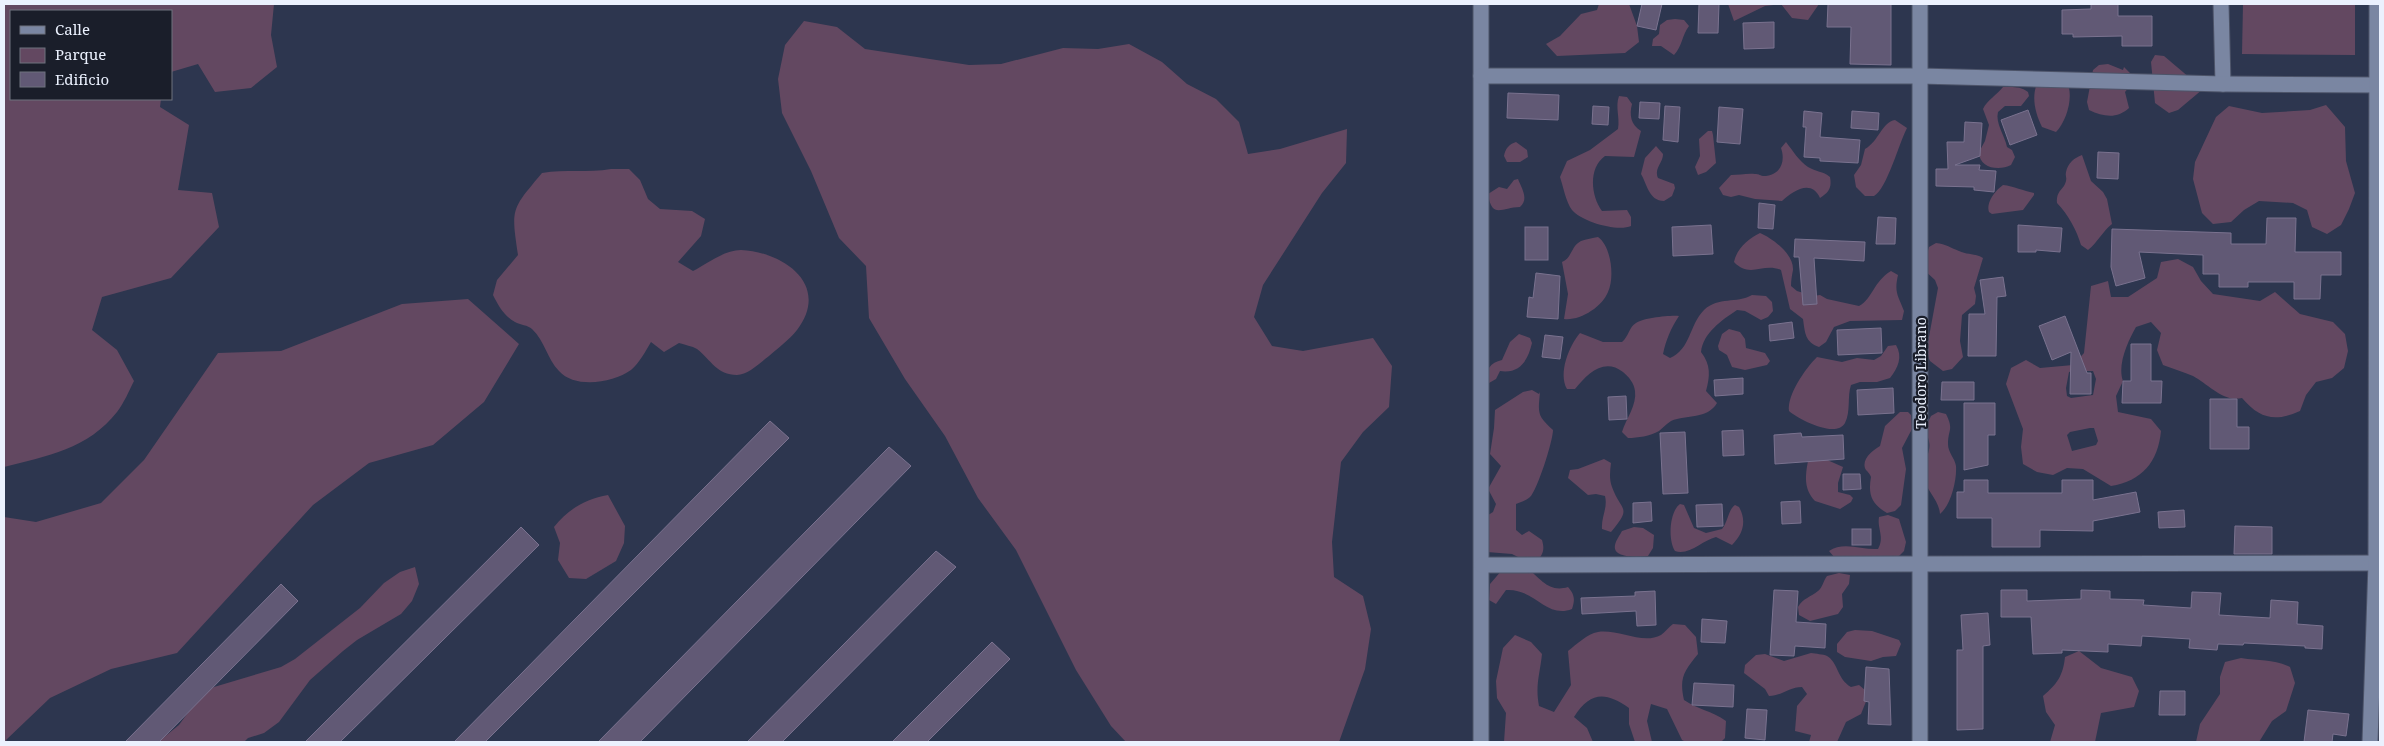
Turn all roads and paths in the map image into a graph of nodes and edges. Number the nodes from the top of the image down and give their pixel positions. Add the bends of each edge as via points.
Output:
1 (1481, 4) edge
2 (1920, 4) edge
3 (2221, 4) edge
4 (2377, 4) edge
5 (1481, 76) junction
6 (1920, 76) junction
7 (2223, 84) junction
8 (2379, 85) edge
9 (2378, 209) edge
10 (1920, 563) junction
11 (2378, 563) edge
12 (1482, 565) junction
13 (1482, 742) edge
14 (1920, 742) edge
15 (2370, 742) edge

1 - 5 street
2 - 6 street, Teodoro Librano
3 - 7 street
4 - 8 street
5 - 6 street
5 - 12 street
6 - 7 street
6 - 10 street, Teodoro Librano
7 - 8 street
8 - 9 street
9 - 11 street
10 - 11 street
10 - 12 street
10 - 14 street, Teodoro Librano
11 - 15 street
12 - 13 street

